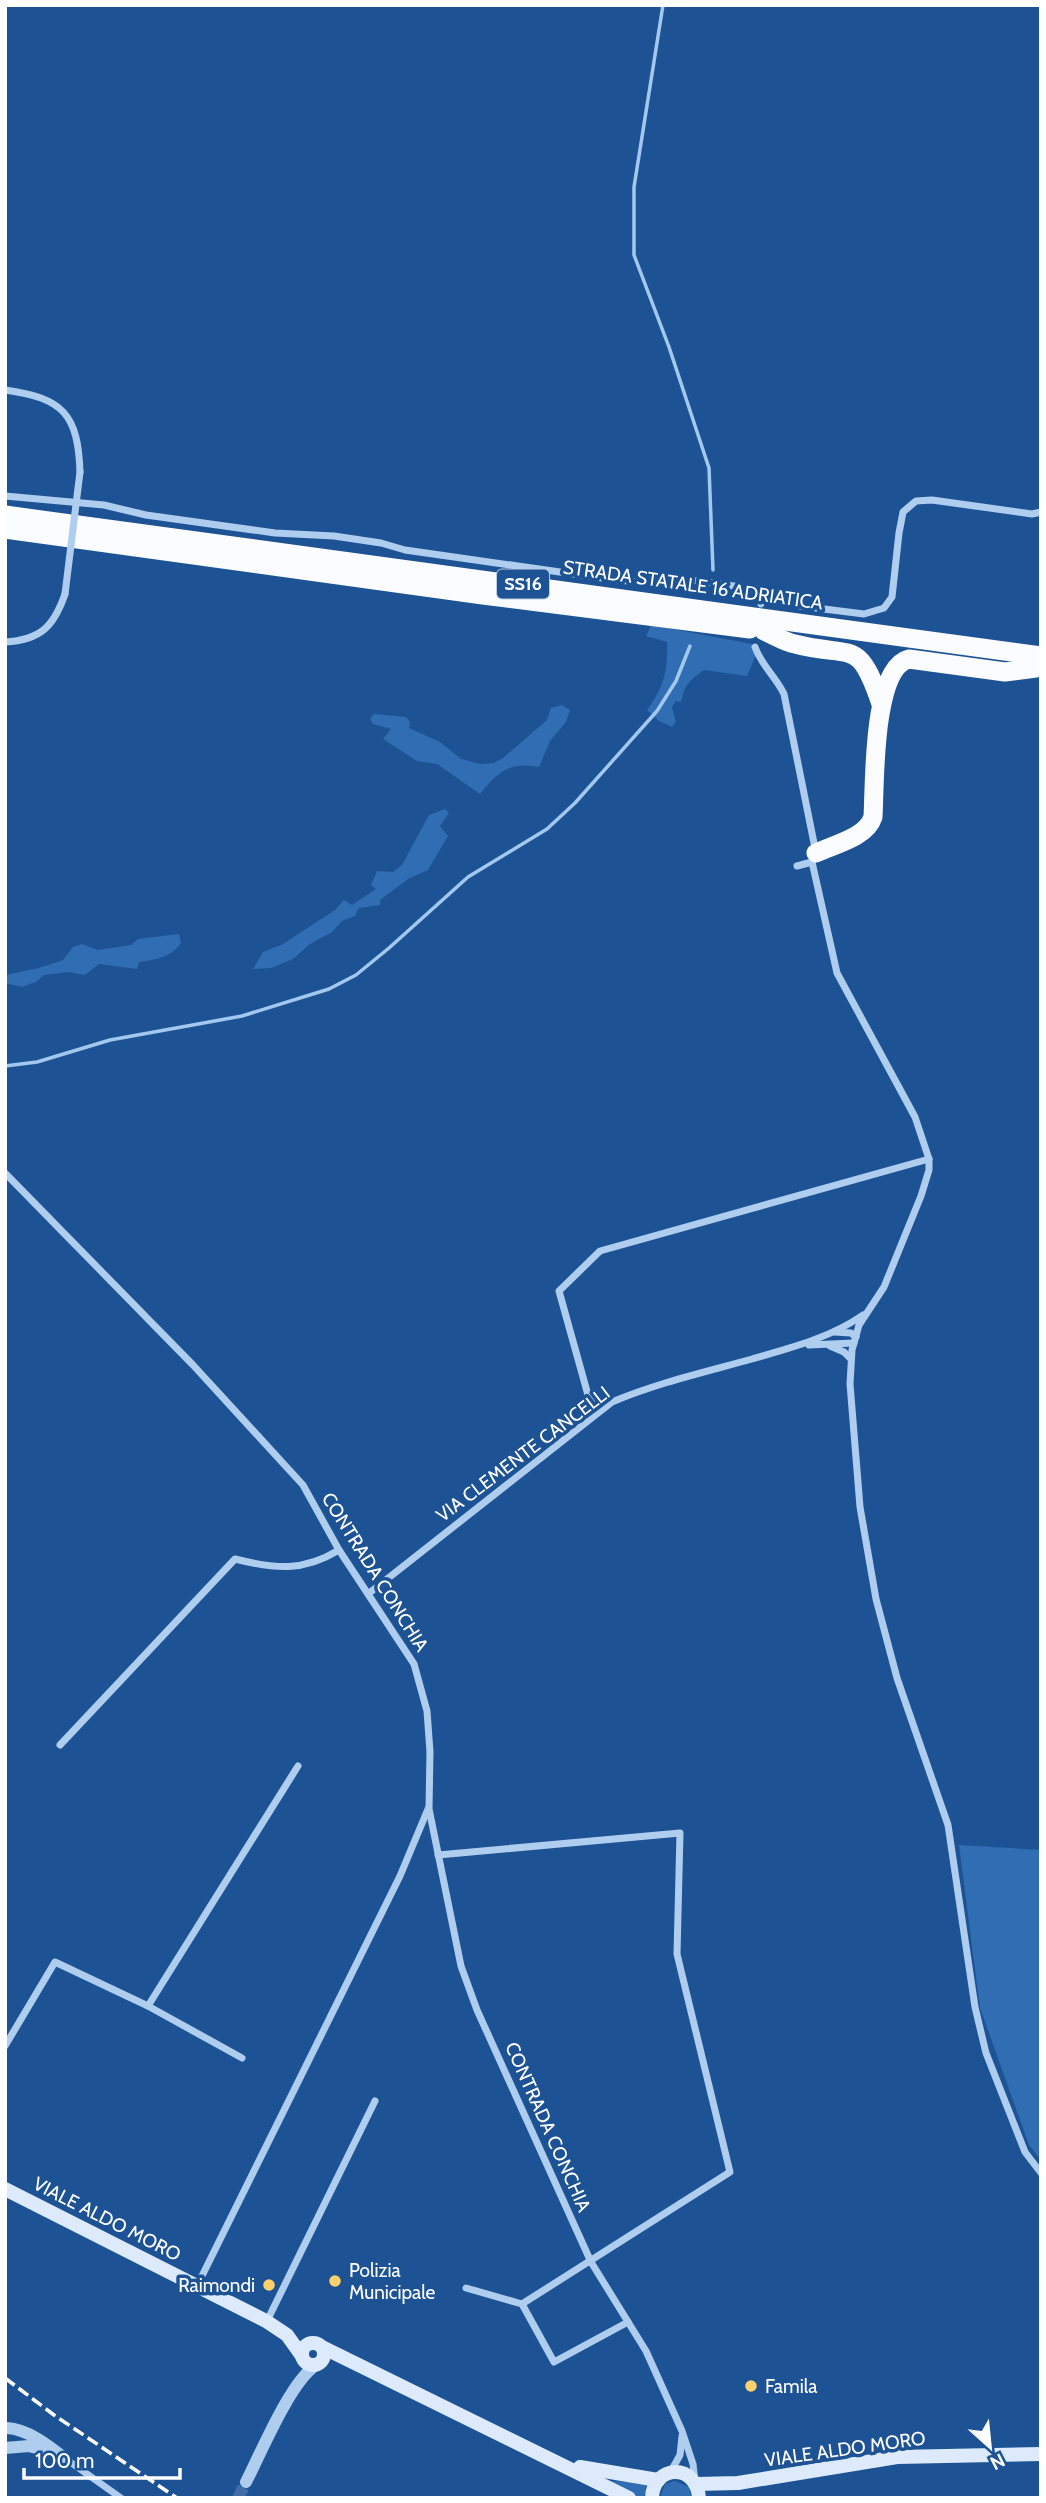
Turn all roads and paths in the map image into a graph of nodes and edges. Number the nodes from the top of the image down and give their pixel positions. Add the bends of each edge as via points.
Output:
1 (5, 390) edge
2 (5, 496) edge
3 (1041, 512) edge
4 (7, 526) edge
5 (762, 590) junction
6 (761, 604) dead end
7 (760, 639) junction
8 (5, 642) edge
9 (1039, 664) edge
10 (881, 704) junction
11 (814, 857) junction
12 (797, 866) dead end
13 (929, 1159) junction
14 (5, 1173) edge
15 (868, 1312) junction
16 (833, 1332) junction
17 (855, 1340) junction
18 (827, 1344) junction
19 (794, 1347) junction
20 (852, 1359) junction
21 (601, 1410) junction
22 (339, 1550) junction
23 (368, 1594) junction
24 (60, 1745) dead end
25 (298, 1766) dead end
26 (429, 1809) junction
27 (438, 1855) junction
28 (148, 2006) junction
29 (5, 2046) edge
30 (242, 2058) dead end
31 (375, 2101) dead end
32 (1041, 2172) edge
33 (5, 2189) edge
34 (591, 2262) junction
35 (197, 2286) junction
36 (466, 2288) dead end
37 (522, 2304) junction
38 (266, 2321) junction
39 (628, 2322) junction
40 (318, 2345) junction
41 (310, 2360) junction
42 (365, 2369) junction
43 (6, 2427) edge
44 (682, 2431) junction
45 (5, 2447) edge
46 (1041, 2454) edge
47 (63, 2457) junction
48 (547, 2457) junction
49 (664, 2476) junction
50 (246, 2482) tunnel mouth
51 (698, 2491) edge
52 (121, 2498) edge
53 (629, 2498) edge
54 (652, 2498) edge

1 - 8 street, bridge via 33,394 57,406 79,442 80,472 65,594 56,618 23,641
2 - 5 street via 104,505 275,533 334,536 609,579 684,579
3 - 5 street via 916,501 903,512 892,597 884,608 864,614 800,606
4 - 7 highway, STRADA STATALE 16 ADRIATICA / SS16
4 - 9 highway, STRADA STATALE 16 ADRIATICA / SS16
5 - 6 street
7 - 9 highway, STRADA STATALE 16 ADRIATICA / SS16
7 - 10 highway via 850,652 872,677
7 - 11 street via 759,658 784,694
9 - 10 highway via 1005,672 909,659 898,664
10 - 11 highway via 870,826
11 - 12 street
11 - 13 street via 837,973 915,1117
13 - 15 street via 921,1196 884,1287
13 - 21 street via 600,1251 559,1291 588,1395
14 - 22 street, CONTRADA CONCHIA via 303,1485
15 - 16 street
15 - 17 street
16 - 17 street via 851,1333
16 - 19 street
17 - 18 street
17 - 20 street
18 - 19 street
18 - 20 street
19 - 21 street, VIA CLEMENTE CANCELLI via 639,1391
20 - 32 street via 860,1507 876,1599 897,1678 948,1825 986,2053 1025,2152
21 - 23 street, VIA CLEMENTE CANCELLI
22 - 23 street, CONTRADA CONCHIA
22 - 24 street via 320,1561 292,1567 235,1559
23 - 26 street, CONTRADA CONCHIA via 414,1664 427,1711
25 - 28 street
26 - 27 street, CONTRADA CONCHIA
26 - 35 street
27 - 34 street, CONTRADA CONCHIA via 461,1966 477,2010
27 - 34 street via 680,1833 677,1954 730,2172
28 - 29 street via 55,1962
28 - 30 street
31 - 38 street
33 - 35 main road, VIALE ALDO MORO
34 - 37 street
34 - 39 street, CONTRADA CONCHIA
35 - 38 main road, VIALE ALDO MORO
36 - 37 street
37 - 39 street via 554,2362
38 - 40 main road, VIALE ALDO MORO
38 - 41 main road, VIALE ALDO MORO
39 - 44 street, CONTRADA CONCHIA
40 - 41 main road via 324,2354
40 - 42 main road, VIALE ALDO MORO
41 - 42 main road, VIALE ALDO MORO
41 - 50 street
42 - 48 main road, VIALE ALDO MORO
43 - 45 street via 10,2437
43 - 47 street via 41,2441
44 - 49 street via 680,2455
44 - 51 street, CONTRADA CONCHIA
45 - 47 street via 29,2445
46 - 51 main road, VIALE ALDO MORO via 897,2457
47 - 52 street
48 - 49 main road, VIALE ALDO MORO via 596,2471
48 - 53 main road, VIALE ALDO MORO
49 - 51 main road, VIALE ALDO MORO via 684,2474
49 - 54 main road via 654,2485

